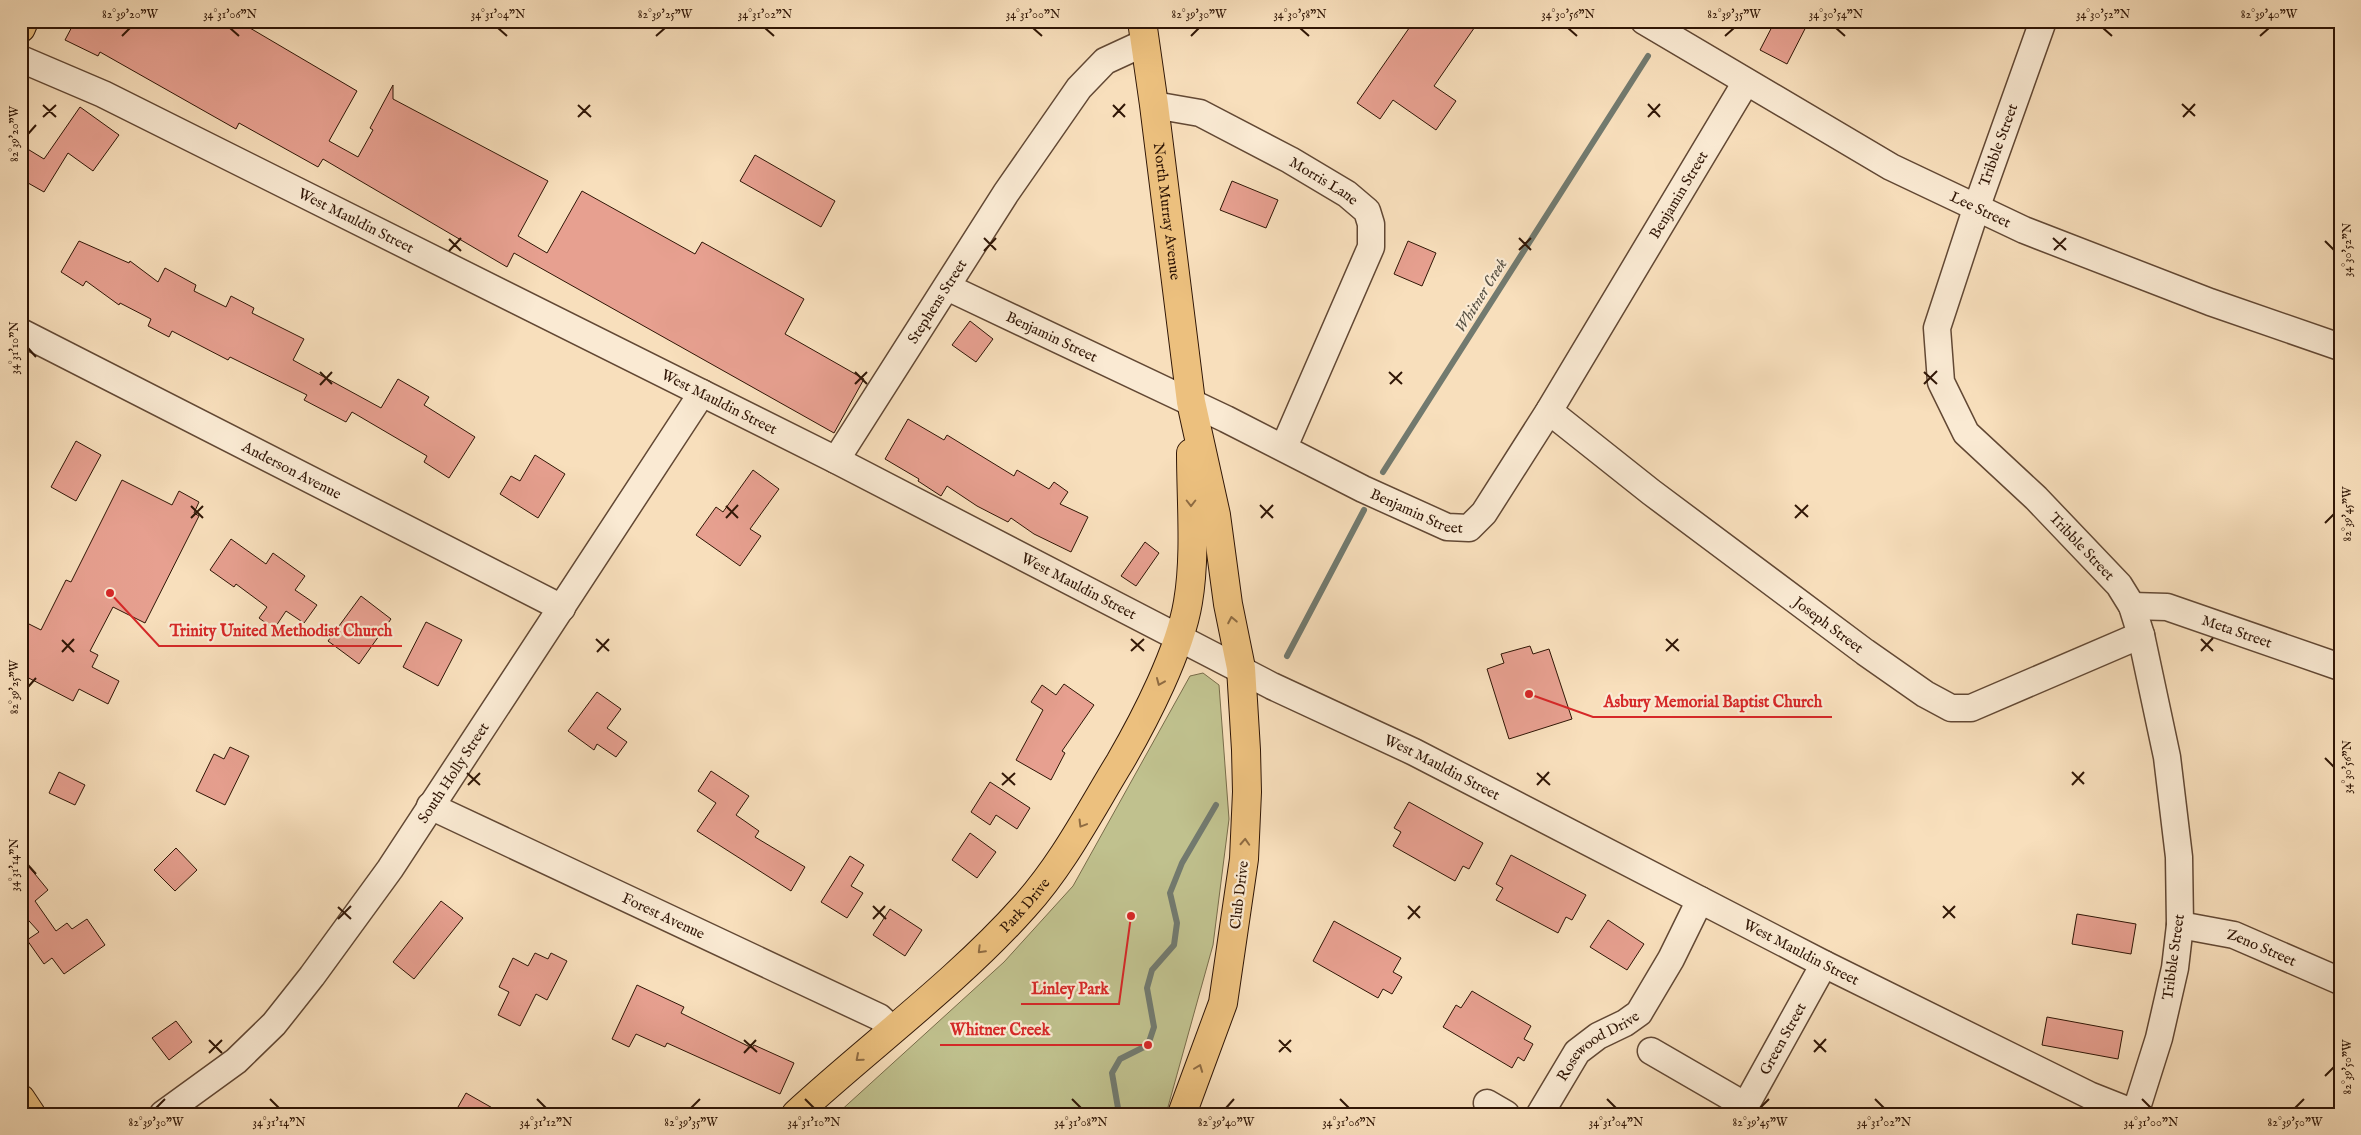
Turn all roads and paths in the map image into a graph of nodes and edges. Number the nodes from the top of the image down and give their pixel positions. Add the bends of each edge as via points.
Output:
1 (24, 21) edge
2 (1644, 21) edge
3 (2043, 21) edge
4 (21, 28) edge
5 (1143, 32) edge
6 (21, 58) edge
7 (1746, 82) junction
8 (1154, 106) junction
9 (1977, 206) junction
10 (947, 287) junction
11 (21, 332) edge
12 (2340, 348) edge
13 (702, 394) junction
14 (1191, 402) junction
15 (1549, 411) junction
16 (1284, 447) junction
17 (836, 460) junction
18 (2132, 606) junction
19 (562, 608) junction
20 (2141, 635) junction
21 (1179, 637) junction
22 (2340, 667) edge
23 (1241, 668) junction
24 (430, 806) junction
25 (1700, 900) junction
26 (2180, 925) junction
27 (1824, 964) junction
28 (2340, 981) edge
29 (892, 1029) junction
30 (1651, 1051) dead end
31 (21, 1099) edge
32 (1743, 1110) edge
33 (31, 1114) edge
34 (163, 1114) edge
35 (796, 1114) edge
36 (1182, 1114) edge
37 (1540, 1114) edge
38 (2136, 1114) edge

1 - 4 main road
2 - 7 street, Lee Street
3 - 9 street, Tribble Street
5 - 8 main road, North Murray Avenue
5 - 10 street, Stephens Street via 1105,61 1079,88 1006,193
6 - 13 street, West Mauldin Street via 103,94
7 - 9 street, Lee Street via 1891,167
7 - 15 street, Benjamin Street
8 - 14 main road, North Murray Avenue
8 - 16 street, Morris Lane via 1200,113 1290,160 1347,194 1366,211 1372,224 1371,247
9 - 12 street, Lee Street via 2024,230
9 - 18 street, Tribble Street via 1937,328 1941,382 1966,433 2036,498 2119,584
10 - 14 street, Benjamin Street
10 - 17 street, Stephens Street
11 - 19 street, Anderson Avenue
13 - 17 street, West Mauldin Street
13 - 19 street, South Holly Street
14 - 16 street, Benjamin Street
14 -> 21 main road, North Murray Avenue via 1192,570 1188,604
23 -> 14 main road, North Murray Avenue via 1228,604 1216,515
15 - 16 street, Benjamin Street via 1484,513 1469,528 1448,527 1363,490
15 - 20 street, Joseph Street via 1651,492 1865,652 1924,694 1951,708 1971,708
17 - 21 street, West Mauldin Street
18 - 20 street, Tribble Street
18 - 22 street, Meta Street via 2167,607
19 - 24 street, South Holly Street
20 - 26 street, Tribble Street via 2167,757 2179,856
21 - 23 street, West Mauldin Street
21 -> 29 main road, Park Drive via 1140,728 1062,856 1025,906 969,962
23 - 25 street, West Mauldin Street via 1272,686 1414,752
36 -> 23 main road, Club Drive via 1223,1004 1236,923 1244,859 1247,792
24 - 29 street, Forest Avenue via 879,1017
24 - 34 street, South Holly Street via 390,869 274,1024 236,1061
25 - 27 street, West Mauldin Street
25 - 37 street, Rosewood Drive via 1671,959 1638,1013 1626,1024 1598,1036 1578,1052
26 - 28 street, Zeno Street via 2234,935
26 - 38 street, Tribble Street via 2175,968 2159,1038
27 - 32 street, Green Street
27 - 38 street, West Mauldin Street via 2089,1095
29 -> 35 main road, Park Drive
30 - 32 street
31 - 33 main road

